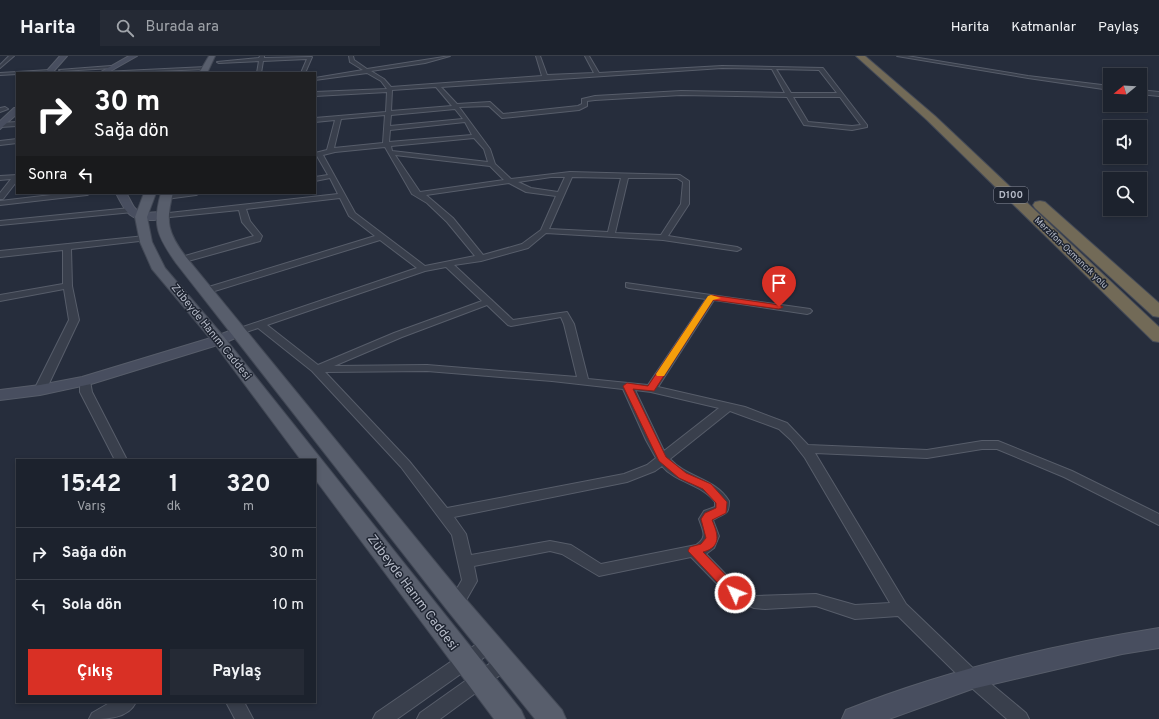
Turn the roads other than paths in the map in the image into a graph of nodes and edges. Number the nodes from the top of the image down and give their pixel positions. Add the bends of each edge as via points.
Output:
1 (12, 56) edge
2 (64, 56) edge
3 (72, 56) edge
4 (134, 56) edge
5 (212, 56) edge
6 (310, 56) edge
7 (351, 56) edge
8 (448, 56) edge
9 (538, 56) edge
10 (587, 56) edge
11 (860, 56) edge
12 (872, 56) edge
13 (899, 56) edge
14 (926, 56) edge
15 (262, 58) edge
16 (914, 59) junction
17 (220, 62) edge
18 (2, 63) edge
19 (168, 63) dead end
20 (0, 67) edge
21 (113, 67) junction
22 (774, 67) junction
23 (204, 70) edge
24 (368, 71) junction
25 (49, 72) edge
26 (59, 72) edge
27 (104, 72) edge
28 (158, 72) edge
29 (259, 72) edge
30 (303, 72) edge
31 (16, 73) edge
32 (0, 74) edge
33 (598, 74) junction
34 (545, 77) junction
35 (316, 79) edge
36 (438, 86) junction
37 (1103, 87) edge
38 (390, 90) junction
39 (1147, 93) edge
40 (316, 94) edge
41 (1159, 94) edge
42 (789, 95) junction
43 (842, 95) junction
44 (16, 100) edge
45 (456, 107) junction
46 (2, 111) edge
47 (16, 111) edge
48 (389, 113) junction
49 (338, 118) junction
50 (316, 120) edge
51 (467, 120) junction
52 (16, 124) edge
53 (0, 126) edge
54 (388, 128) junction
55 (476, 136) junction
56 (16, 141) edge
57 (0, 143) edge
58 (387, 145) junction
59 (330, 151) junction
60 (390, 153) junction
61 (317, 154) edge
62 (492, 164) junction
63 (570, 174) junction
64 (625, 175) junction
65 (332, 176) junction
66 (16, 177) edge
67 (0, 178) edge
68 (16, 178) edge
69 (316, 178) edge
70 (510, 181) junction
71 (78, 194) edge
72 (122, 194) edge
73 (161, 194) edge
74 (420, 194) junction
75 (561, 195) junction
76 (342, 196) junction
77 (0, 197) edge
78 (0, 203) edge
79 (242, 208) junction
80 (136, 214) junction
81 (160, 216) junction
82 (0, 223) edge
83 (544, 231) junction
84 (611, 235) junction
85 (380, 237) junction
86 (145, 238) junction
87 (662, 238) junction
88 (67, 246) junction
89 (737, 249) dead end
90 (0, 254) edge
91 (481, 258) junction
92 (181, 260) junction
93 (447, 263) junction
94 (423, 269) junction
95 (629, 285) dead end
96 (68, 286) junction
97 (204, 291) junction
98 (711, 298) junction
99 (1, 299) edge
100 (489, 301) junction
101 (806, 311) dead end
102 (1159, 312) edge
103 (260, 325) junction
104 (237, 332) junction
105 (1159, 337) edge
106 (219, 340) junction
107 (316, 369) junction
108 (85, 381) junction
109 (583, 381) junction
110 (627, 386) junction
111 (651, 389) junction
112 (40, 390) junction
113 (0, 395) edge
114 (728, 407) junction
115 (805, 449) junction
116 (120, 459) edge
117 (310, 459) edge
118 (662, 459) junction
119 (316, 466) edge
120 (444, 514) junction
121 (1159, 520) edge
122 (694, 551) junction
123 (466, 562) junction
124 (456, 604) junction
125 (901, 609) junction
126 (1159, 638) edge
127 (490, 644) junction
128 (465, 662) junction
129 (505, 662) junction
130 (972, 678) junction
131 (480, 680) junction
132 (125, 703) edge
133 (236, 703) edge
134 (98, 719) edge
135 (244, 719) edge
136 (382, 719) edge
137 (426, 719) edge
138 (511, 719) edge
139 (552, 719) edge
140 (855, 719) edge
141 (1020, 719) edge

1 - 18 street
2 - 25 street
3 - 26 street
4 - 21 street
5 - 23 main road
6 - 15 street
6 - 30 street
7 - 24 street via 352,62
8 - 24 street
9 - 34 street
10 - 33 street
11 - 105 highway, Merzifon-Osmancık yolu / D100 via 931,118
12 - 102 highway, Merzifon-Osmancık yolu / D100
13 - 16 street
14 - 16 street
15 - 17 street
15 - 29 street
16 - 37 street
18 - 20 street
19 - 28 street
21 - 26 street
21 - 27 street
22 - 33 street via 722,67
22 - 42 street
22 - 43 street via 819,69
23 - 28 street
24 - 35 street
24 - 38 street via 387,84
31 - 32 street
33 - 34 street
34 - 36 street
36 - 38 street
36 - 45 street
38 - 40 street
38 - 48 street
39 - 41 street
42 - 43 street
42 - 43 street via 804,122 809,125 852,128 865,126
42 - 45 street via 681,93 592,98 584,100 584,105 579,108 502,116 490,104
44 - 46 street
45 - 48 street
45 - 51 street
47 - 53 street
48 - 49 street
48 - 54 street
49 - 50 street
49 - 59 street
51 - 54 street
51 - 55 street
52 - 53 street
54 - 58 street
55 - 58 street
55 - 62 street via 487,149
56 - 57 street
58 - 59 street
58 - 60 street
59 - 61 street
60 - 62 street
60 - 74 street via 411,187
61 - 65 street
62 - 70 street
63 - 64 street
63 - 70 street
63 - 75 street
64 - 84 street
64 - 87 street via 674,176 686,181 685,204
65 - 69 street
65 - 76 street
66 - 67 street
68 - 77 street
70 - 74 street
70 - 75 street via 536,192
71 - 78 street
72 - 80 street
73 - 80 main road
73 - 81 main road
74 - 91 street via 450,220
75 - 83 street
76 - 79 street
76 - 85 street via 352,214
79 - 81 street
79 - 92 street via 244,218 258,236 257,239
80 - 81 street
80 - 82 street
80 - 86 main road, Zübeyde Hanım Caddesi
81 - 92 main road via 165,238
83 - 84 street
83 - 91 street via 518,249
84 - 87 street
85 - 94 street
85 - 97 street
86 - 88 street
86 - 106 main road, Zübeyde Hanım Caddesi via 159,269
87 - 89 street
88 - 90 street
88 - 96 street
91 - 93 street
92 - 97 main road
93 - 94 street
93 - 100 street
94 - 103 street
95 - 98 street
96 - 99 street
96 - 112 street via 74,320
97 - 104 main road
98 - 101 street
98 - 111 street
100 - 107 street
100 - 109 street via 511,323 564,314 569,324
103 - 104 street
103 - 107 street
104 - 106 street
104 - 124 main road
106 - 108 street
106 - 117 main road, Zübeyde Hanım Caddesi
107 - 109 street via 427,368
107 - 120 street via 405,464
108 - 112 street
108 - 116 street via 86,392
109 - 110 street
110 - 111 street
110 - 118 street
111 - 114 street
112 - 113 street
114 - 115 street via 783,426
114 - 118 street
115 - 121 street via 919,454 998,445 1068,474
115 - 125 street
118 - 120 street via 651,468 627,478
118 - 122 street via 682,475 707,487 722,502 722,510 706,519 712,540 705,547
119 - 128 main road, Zübeyde Hanım Caddesi
120 - 123 street via 459,534
122 - 123 street via 599,570 566,549 550,546
122 - 125 street via 735,593 754,602 808,599 823,601 855,612
123 - 124 street via 470,581
124 - 127 main road
125 - 130 street
126 - 130 street
127 - 128 street
127 - 129 main road
128 - 131 main road, Zübeyde Hanım Caddesi
128 - 136 street
129 - 131 street
129 - 139 main road
130 - 140 street
130 - 141 street
131 - 137 street
131 - 138 main road, Zübeyde Hanım Caddesi
132 - 134 street
133 - 135 street

